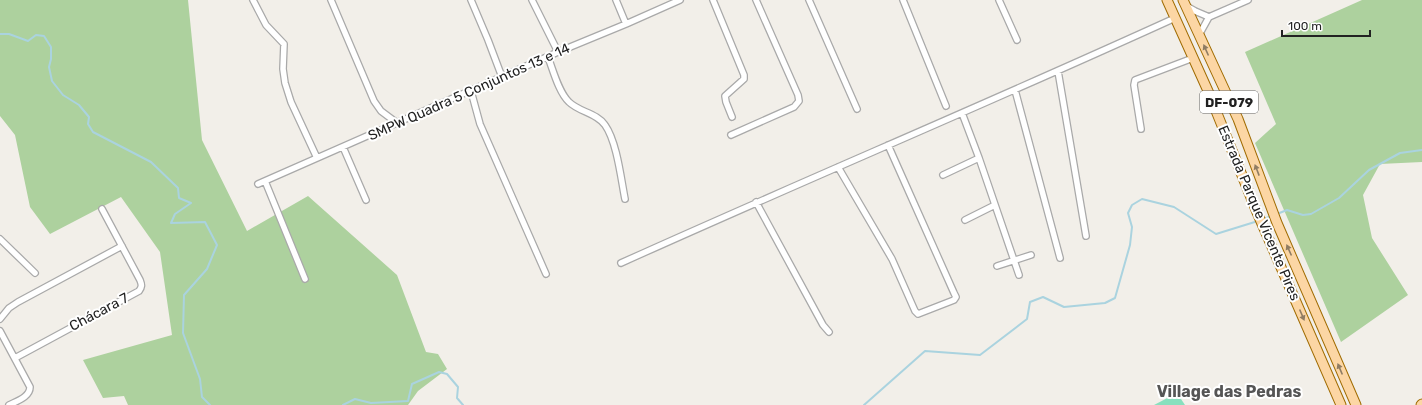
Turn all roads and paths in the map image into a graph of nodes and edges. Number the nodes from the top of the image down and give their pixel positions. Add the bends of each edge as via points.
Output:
1 (253, 0) edge
2 (331, 0) edge
3 (471, 0) edge
4 (532, 0) edge
5 (616, 0) edge
6 (680, 0) edge
7 (713, 0) edge
8 (756, 0) edge
9 (809, 0) edge
10 (903, 0) edge
11 (1000, 0) edge
12 (1167, 0) edge
13 (1248, 0) edge
14 (1184, 2) edge
15 (1209, 17) junction
16 (1175, 18) junction
17 (626, 24) junction
18 (1199, 35) junction
19 (1017, 40) dead end
20 (558, 52) junction
21 (548, 57) junction
22 (1193, 58) junction
23 (1058, 71) junction
24 (502, 78) junction
25 (1015, 90) junction
26 (471, 91) junction
27 (1230, 103) junction
28 (946, 106) dead end
29 (1214, 107) junction
30 (857, 109) dead end
31 (962, 113) junction
32 (732, 117) dead end
33 (397, 123) junction
34 (1142, 129) dead end
35 (731, 135) dead end
36 (888, 145) junction
37 (343, 147) junction
38 (317, 158) junction
39 (979, 158) junction
40 (838, 167) junction
41 (943, 175) dead end
42 (265, 181) junction
43 (258, 184) dead end
44 (625, 199) dead end
45 (366, 200) dead end
46 (756, 202) junction
47 (996, 205) junction
48 (102, 209) dead end
49 (965, 220) dead end
50 (1086, 236) dead end
51 (0, 239) edge
52 (122, 246) junction
53 (1031, 255) dead end
54 (1060, 258) dead end
55 (1014, 261) junction
56 (620, 263) dead end
57 (996, 266) dead end
58 (35, 273) dead end
59 (546, 274) dead end
60 (1019, 275) dead end
61 (306, 279) dead end
62 (0, 319) edge
63 (0, 331) edge
64 (829, 332) dead end
65 (15, 358) junction
66 (9, 405) edge
67 (1341, 405) edge
68 (1356, 405) edge

1 - 38 street via 266,25 284,44 285,83
2 - 33 street via 374,101
3 - 24 street
4 - 20 street
5 - 17 street
6 - 17 street, SMPW Quadra 5 Conjuntos 13 e 14
7 - 32 street via 744,75 744,79 726,96
8 - 35 street via 799,101 794,107
9 - 30 street
10 - 28 street
11 - 19 street
12 - 16 main road, Estrada Parque Vicente Pires / DF-079
13 - 15 street
14 - 15 street via 1190,9
14 - 18 main road, Estrada Parque Vicente Pires / DF-079
15 - 18 street
16 - 22 main road, Estrada Parque Vicente Pires / DF-079
16 - 23 street
17 - 20 street, SMPW Quadra 5 Conjuntos 13 e 14
27 -> 18 main road, Estrada Parque Vicente Pires / DF-079
20 - 21 street, SMPW Quadra 5 Conjuntos 13 e 14
21 - 24 street, SMPW Quadra 5 Conjuntos 13 e 14
21 - 44 street via 562,94 568,102 599,119 607,128 616,152
22 - 29 main road, Estrada Parque Vicente Pires / DF-079
22 - 34 street via 1135,80
23 - 25 street
23 - 50 street
24 - 26 street, SMPW Quadra 5 Conjuntos 13 e 14
25 - 31 street
25 - 54 street
26 - 33 street, SMPW Quadra 5 Conjuntos 13 e 14
26 - 59 street via 480,124
27 - 29 main road via 1219,110
68 -> 27 main road, Estrada Parque Vicente Pires / DF-079 via 1277,223
29 -> 67 main road, Estrada Parque Vicente Pires / DF-079
31 - 36 street
31 - 39 street
33 - 37 street, SMPW Quadra 5 Conjuntos 13 e 14
36 - 40 street
36 - 40 street via 956,297 954,300 924,313 918,314 915,311 892,259
37 - 38 street, SMPW Quadra 5 Conjuntos 13 e 14
37 - 45 street
38 - 42 street, SMPW Quadra 5 Conjuntos 13 e 14
39 - 41 street
39 - 47 street
40 - 46 street
42 - 43 street, SMPW Quadra 5 Conjuntos 13 e 14
42 - 61 street
46 - 56 street
46 - 64 street
47 - 49 street
47 - 55 street
48 - 52 street, Chácara 7
51 - 58 street
52 - 62 street via 18,302
52 - 65 street, Chácara 7 via 142,283 141,289
53 - 55 street
55 - 57 street
55 - 60 street
63 - 65 street
65 - 66 street via 30,390 27,395

